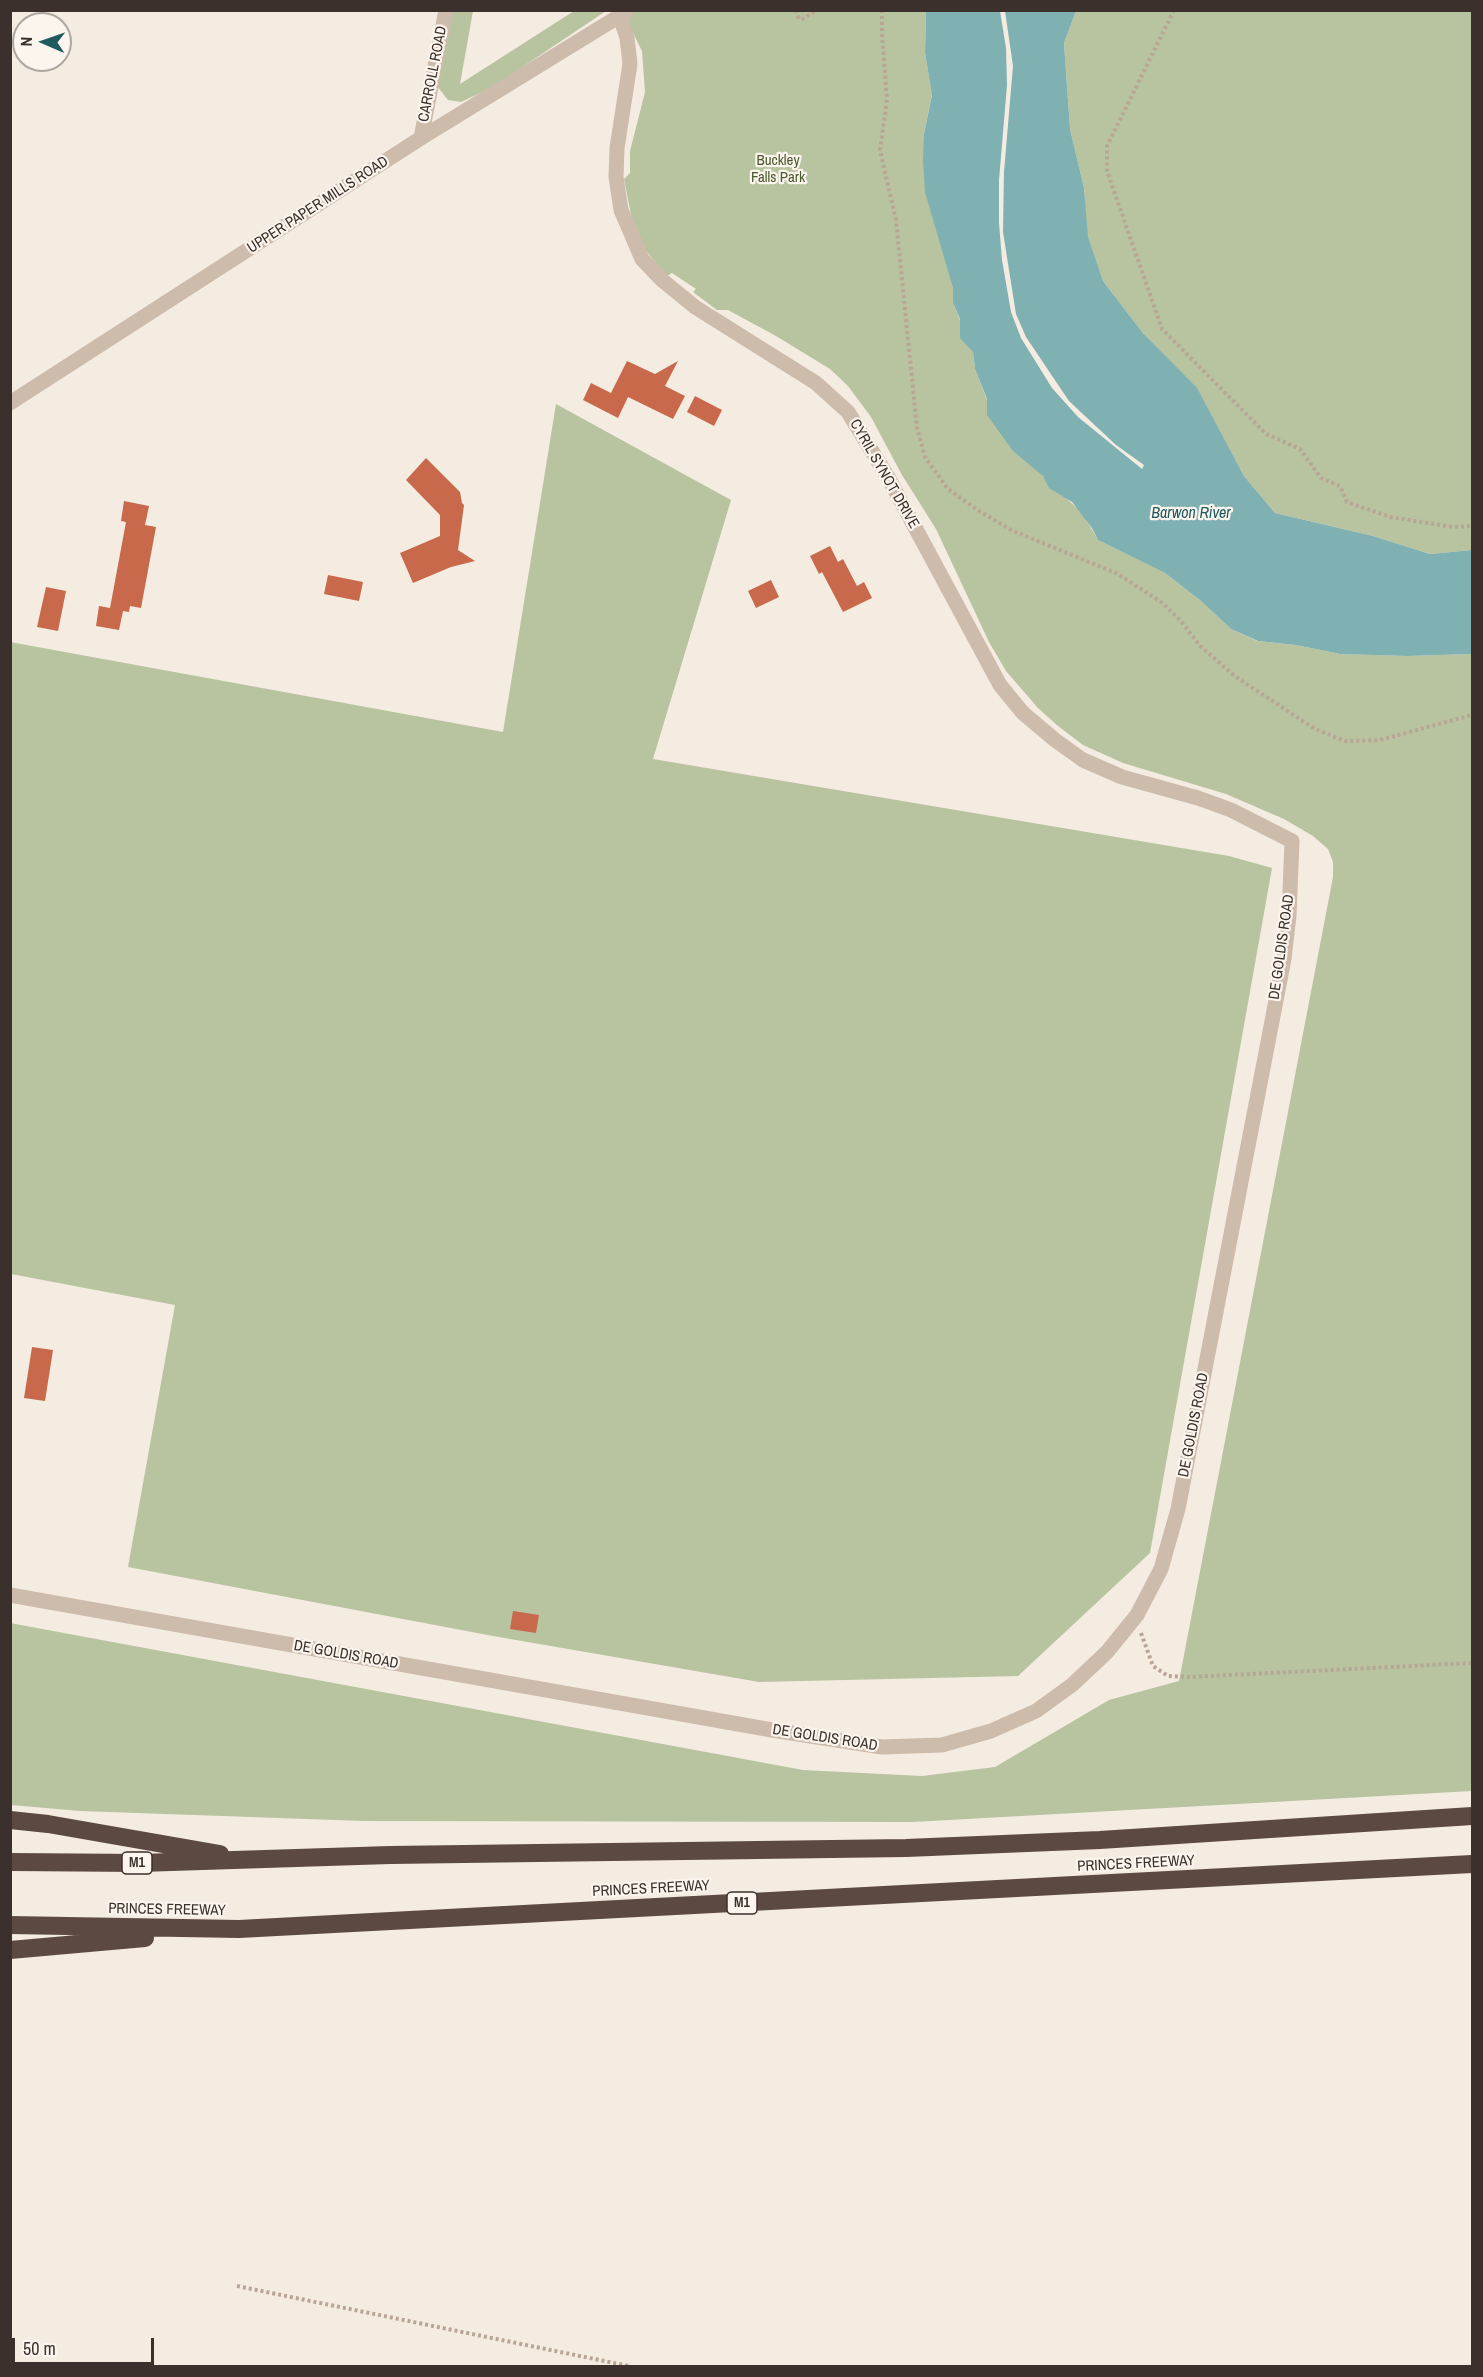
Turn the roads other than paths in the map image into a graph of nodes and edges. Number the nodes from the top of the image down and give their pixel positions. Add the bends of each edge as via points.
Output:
1 (446, 10) edge
2 (624, 14) edge
3 (421, 138) junction
4 (10, 403) edge
5 (1292, 842) joint
6 (10, 1595) edge
7 (1473, 1816) edge
8 (10, 1820) edge
9 (263, 1861) junction
10 (10, 1862) edge
11 (1473, 1864) edge
12 (10, 1925) edge
13 (239, 1929) junction
14 (10, 1950) edge

1 - 3 street, CARROLL ROAD
2 - 3 street, UPPER PAPER MILLS ROAD
2 - 5 street, CYRIL SYNOT DRIVE via 630,64 616,177 621,210 642,259 695,307 816,383 848,412 890,479 1000,685 1023,713 1083,760 1122,777 1231,810
3 - 4 street, UPPER PAPER MILLS ROAD
5 - 6 street, DE GOLDIS ROAD via 1284,959 1178,1509 1161,1569 1137,1615 1107,1652 1072,1685 1036,1711 990,1731 942,1745 882,1747
7 - 9 highway, PRINCES FREEWAY / M1 via 906,1848 390,1855
8 - 9 highway
9 - 10 highway, PRINCES FREEWAY / M1
11 - 13 highway, PRINCES FREEWAY / M1
12 - 13 highway, PRINCES FREEWAY / M1
13 - 14 highway

